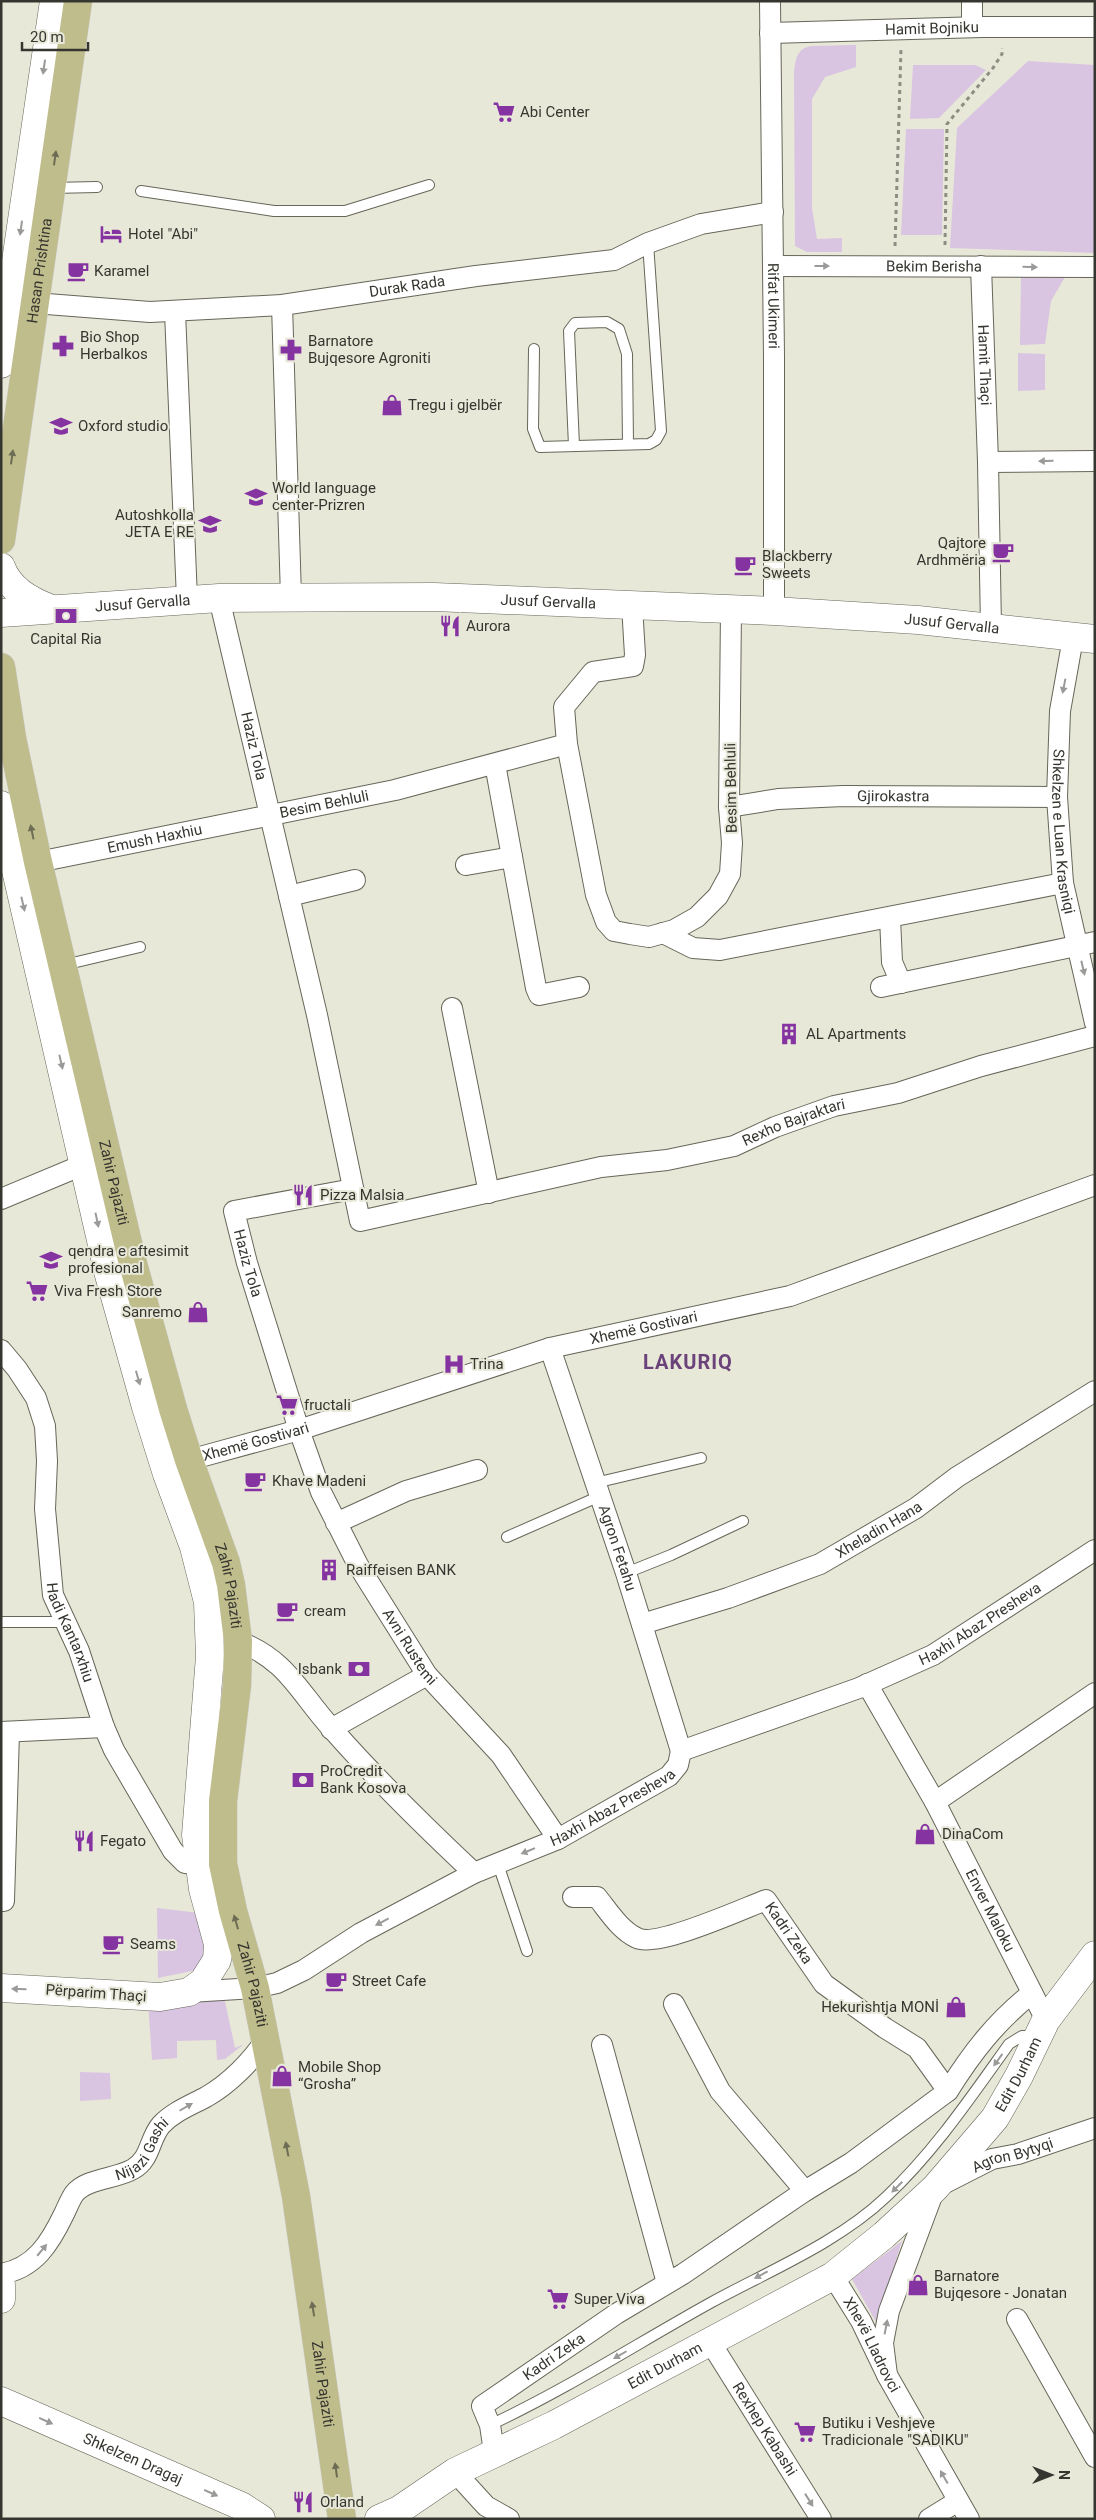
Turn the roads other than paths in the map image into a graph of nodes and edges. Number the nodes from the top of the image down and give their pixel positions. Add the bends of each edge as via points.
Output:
1 (54, 1) edge
2 (78, 1) edge
3 (770, 1) edge
4 (972, 1) edge
5 (972, 27) junction
6 (1095, 27) edge
7 (770, 33) junction
8 (429, 185) dead end
9 (97, 187) dead end
10 (51, 188) junction
11 (141, 192) dead end
12 (773, 212) junction
13 (648, 242) junction
14 (773, 266) junction
15 (981, 266) junction
16 (1095, 267) edge
17 (15, 298) edge
18 (282, 305) junction
19 (175, 312) junction
20 (534, 349) dead end
21 (1, 364) edge
22 (628, 444) junction
23 (574, 446) junction
24 (1095, 461) edge
25 (988, 462) junction
26 (1, 540) edge
27 (1, 567) edge
28 (291, 597) junction
29 (219, 598) junction
30 (187, 599) junction
31 (632, 605) junction
32 (49, 608) junction
33 (731, 609) junction
34 (774, 610) junction
35 (1, 614) edge
36 (990, 627) junction
37 (1084, 638) edge
38 (1, 667) edge
39 (567, 744) junction
40 (495, 764) junction
41 (1058, 797) junction
42 (1, 805) edge
43 (729, 807) junction
44 (270, 814) junction
45 (512, 857) junction
46 (18, 865) edge
47 (466, 865) dead end
48 (355, 880) dead end
49 (1063, 883) junction
50 (289, 896) junction
51 (890, 918) junction
52 (663, 933) junction
53 (1086, 944) edge
54 (140, 947) dead end
55 (63, 965) junction
56 (901, 983) junction
57 (578, 987) dead end
58 (881, 988) dead end
59 (452, 1008) dead end
60 (1095, 1022) edge
61 (1095, 1036) edge
62 (85, 1164) junction
63 (1095, 1185) edge
64 (353, 1189) junction
65 (488, 1193) junction
66 (1, 1199) edge
67 (360, 1222) joint
68 (550, 1348) junction
69 (1, 1350) edge
70 (1095, 1391) edge
71 (299, 1430) junction
72 (701, 1458) dead end
73 (189, 1460) junction
74 (477, 1470) dead end
75 (597, 1489) junction
76 (743, 1521) dead end
77 (336, 1523) junction
78 (507, 1537) dead end
79 (1095, 1550) edge
80 (626, 1573) junction
81 (1, 1622) edge
82 (66, 1622) junction
83 (642, 1624) junction
84 (238, 1640) junction
85 (427, 1675) junction
86 (867, 1684) junction
87 (1095, 1693) edge
88 (104, 1727) junction
89 (331, 1729) junction
90 (5, 1732) edge
91 (681, 1751) junction
92 (935, 1802) junction
93 (558, 1839) junction
94 (498, 1864) junction
95 (211, 1865) junction
96 (474, 1874) junction
97 (573, 1897) dead end
98 (4, 1901) dead end
99 (527, 1952) dead end
100 (1095, 1955) edge
101 (1, 1988) edge
102 (255, 1988) junction
103 (190, 1992) junction
104 (1032, 1993) junction
105 (674, 2004) dead end
106 (1041, 2028) junction
107 (266, 2039) junction
108 (602, 2046) dead end
109 (948, 2091) junction
110 (1093, 2133) edge
111 (935, 2188) junction
112 (805, 2191) junction
113 (1, 2274) edge
114 (833, 2276) junction
115 (667, 2283) junction
116 (1, 2285) edge
117 (1, 2300) edge
118 (1016, 2319) dead end
119 (709, 2340) junction
120 (887, 2375) junction
121 (1, 2401) edge
122 (490, 2426) junction
123 (494, 2452) junction
124 (1095, 2457) edge
125 (455, 2472) junction
126 (958, 2501) junction
127 (486, 2512) edge
128 (261, 2519) edge
129 (342, 2519) edge
130 (379, 2519) edge
131 (510, 2519) edge
132 (821, 2519) edge
133 (929, 2519) edge
134 (969, 2519) edge

1 -> 17 street, Hasan Prishtina
10 -> 2 main road, Hasan Prishtina
3 - 7 street, Rifat Ukimeri
4 - 5 street
5 - 6 street, Hamit Bojniku
5 - 7 street, Hamit Bojniku
7 - 12 street, Rifat Ukimeri
8 - 11 lane via 345,211 274,211
9 - 10 lane
10 - 17 main road, Hasan Prishtina
12 - 13 street, Durak Rada via 701,224
12 - 14 street, Rifat Ukimeri
13 - 18 street, Durak Rada via 614,260 476,276
13 - 22 lane via 662,431 649,444
14 -> 15 street, Bekim Berisha
14 - 34 street, Rifat Ukimeri
15 -> 16 street, Bekim Berisha
15 - 25 street, Hamit Thaçi
17 - 19 street, Durak Rada via 73,308
17 - 21 street, Hasan Prishtina
26 -> 17 main road, Hasan Prishtina
18 - 19 street, Durak Rada
18 - 28 street
19 - 30 street
20 - 23 lane via 535,437 540,447
22 - 23 lane
22 - 23 lane via 627,354 619,329 607,322 575,323 569,331
24 -> 25 street
25 - 36 street, Hamit Thaçi
27 - 32 street via 12,585
28 - 29 street, Jusuf Gervalla
28 - 31 street, Jusuf Gervalla via 434,597
29 - 30 street, Jusuf Gervalla
29 - 44 street, Haziz Tola
30 - 32 street, Jusuf Gervalla
31 - 33 street, Jusuf Gervalla
31 - 39 street, Besim Behluli via 633,666 594,672 564,707
32 - 35 street, Jusuf Gervalla
33 - 34 street, Jusuf Gervalla
33 - 43 street, Besim Behluli
34 - 36 street, Jusuf Gervalla
36 - 37 street, Jusuf Gervalla
37 -> 41 street, Shkelzen e Luan Krasniqi via 1060,711
46 -> 38 main road, Zahir Pajaziti via 12,738
39 - 40 street, Besim Behluli
39 - 52 street, Besim Behluli via 596,894 606,922 614,931 649,937
40 - 44 street, Besim Behluli via 395,790
40 - 45 street
41 - 43 street, Gjirokastra via 843,796 778,799
41 - 49 street, Shkelzen e Luan Krasniqi
42 - 46 street, Zahir Pajaziti
43 - 52 street, Besim Behluli via 730,874 718,896 697,917
44 - 46 street, Emush Haxhiu
44 - 50 street, Haziz Tola
45 - 47 street
45 - 57 street via 539,995
46 - 55 main road, Zahir Pajaziti
46 -> 62 street, Zahir Pajaziti
48 - 50 street
49 - 51 street
49 - 53 street, Shkelzen e Luan Krasniqi
50 - 64 street, Haziz Tola
51 - 52 street via 720,950 693,948
51 - 56 street via 892,962
53 - 56 street
53 -> 60 street, Shkelzen e Luan Krasniqi
54 - 55 lane
55 - 73 main road, Zahir Pajaziti via 132,1260
56 - 58 street
59 - 65 street
61 - 65 street, Rexho Bajraktari via 981,1066 898,1093 834,1106 734,1146 667,1160 601,1167
62 - 66 street
62 -> 95 street, Zahir Pajaziti via 109,1275 167,1474 194,1546 208,1602 210,1656 196,1835
63 - 68 street, Xhemë Gostivari via 790,1296
64 - 67 street, Haziz Tola
64 - 71 street, Haziz Tola via 234,1211
65 - 67 street, Rexho Bajraktari
68 - 71 street, Xhemë Gostivari
68 - 75 street, Agron Fetahu
69 - 82 street, Hadi Kantarxhiu via 36,1398 45,1426 49,1571 53,1595
70 - 83 street, Xheladin Hana via 957,1477 916,1508 820,1564 728,1598
71 - 73 street, Xhemë Gostivari
71 - 77 street, Avni Rustemi
72 - 75 lane
73 - 84 main road, Zahir Pajaziti via 226,1562
74 - 77 street via 406,1491
75 - 78 lane
75 - 80 street, Agron Fetahu
76 - 80 lane via 671,1556
77 - 85 street, Avni Rustemi via 386,1613
79 - 86 street, Haxhi Abaz Presheva via 941,1650
80 - 83 street, Agron Fetahu
81 - 82 lane
82 - 88 street, Hadi Kantarxhiu
83 - 91 street, Agron Fetahu
84 - 89 street via 271,1657 291,1676
84 - 95 main road, Zahir Pajaziti via 237,1685 223,1801
85 - 89 street
85 - 93 street, Avni Rustemi via 501,1755
86 - 91 street, Haxhi Abaz Presheva
86 - 92 street, Enver Maloku
87 - 92 street
88 - 90 street
88 - 95 street, Hadi Kantarxhiu via 173,1852 185,1863
89 - 96 street
90 - 98 street
91 - 93 street, Haxhi Abaz Presheva via 678,1765 669,1776
92 - 104 street, Enver Maloku
93 -> 94 street, Haxhi Abaz Presheva
94 - 96 street, Haxhi Abaz Presheva
94 - 99 lane
102 -> 95 main road, Zahir Pajaziti via 233,1911
95 - 103 street, Zahir Pajaziti via 217,1952 211,1972
96 -> 102 street, Haxhi Abaz Presheva via 361,1933 304,1970 277,1983
97 - 109 street, Kadri Zeka via 597,1897 619,1924 639,1939 664,1939 766,1900 824,1984 917,2048
100 - 106 street, Edit Durham
103 -> 101 street, Përparim Thaçi via 160,1997
102 - 103 street, Haxhi Abaz Presheva
102 - 107 main road, Zahir Pajaziti
104 - 106 street, Enver Maloku
104 - 109 street, Kadri Zeka via 1005,2015 985,2038
105 - 112 street via 720,2091
106 - 111 street, Edit Durham via 995,2118
106 -> 122 lane via 1009,2044 922,2161 885,2198 844,2229 541,2401
113 -> 107 street, Nijazi Gashi via 27,2265 43,2251 75,2192 92,2182 114,2178 135,2169 146,2158 161,2126 183,2108 208,2096 237,2072
129 -> 107 main road, Zahir Pajaziti via 296,2196
108 - 115 street
109 - 112 street, Kadri Zeka via 883,2142
110 - 111 street, Agron Bytyqi via 992,2159
111 - 114 street, Edit Durham
120 -> 111 street, Edit Durham via 883,2342 889,2311
112 - 115 street, Kadri Zeka
114 - 119 street, Edit Durham
114 - 120 street, Xhevë Lladrovci via 861,2321
115 - 122 street, Kadri Zeka via 482,2406
116 - 117 street
118 - 124 street
119 - 123 street, Edit Durham via 554,2425
119 -> 132 street, Rexhep Kabashi
126 -> 120 street, Xhevë Lladrovci
121 -> 128 street, Shkelzen Dragaj via 241,2506
122 - 123 street, Kadri Zeka
123 - 125 street, Edit Durham
125 - 127 street
125 - 130 street, Edit Durham via 399,2510
126 - 133 street
126 - 134 street, Xhevë Lladrovci
127 - 131 street

